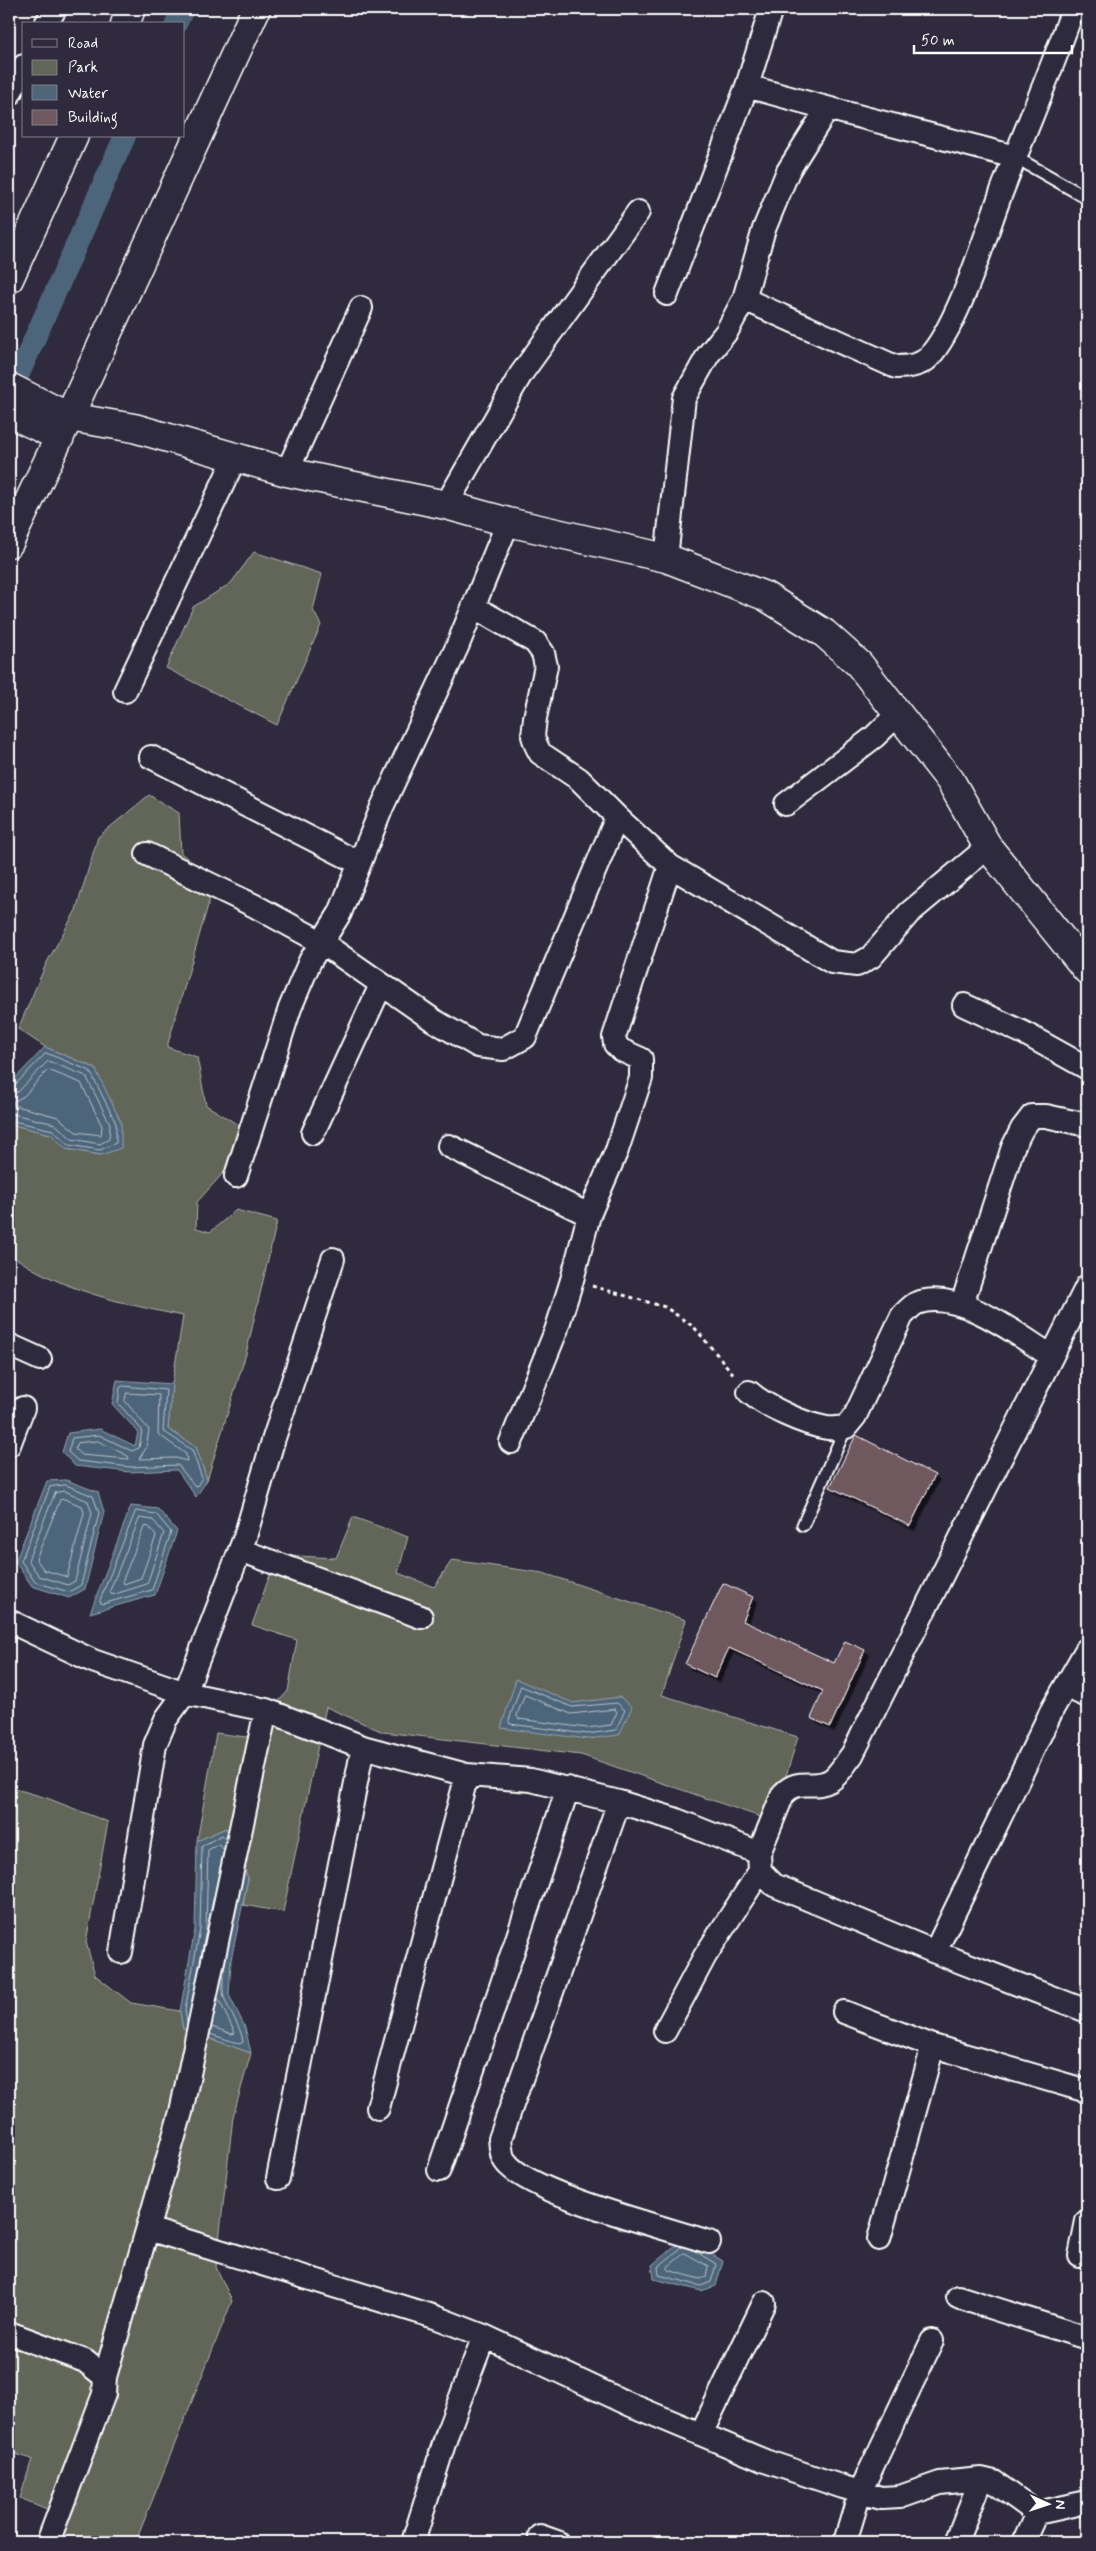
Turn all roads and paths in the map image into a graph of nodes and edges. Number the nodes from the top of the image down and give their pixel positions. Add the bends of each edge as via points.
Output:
1 (55, 9) edge
2 (132, 9) edge
3 (256, 9) edge
4 (771, 9) edge
5 (1073, 9) edge
6 (47, 22) edge
7 (126, 22) edge
8 (22, 70) edge
9 (748, 86) junction
10 (9, 94) edge
11 (827, 109) junction
12 (73, 138) edge
13 (1015, 157) junction
14 (1087, 198) edge
15 (638, 212) dead end
16 (9, 279) edge
17 (667, 294) dead end
18 (744, 299) junction
19 (361, 308) dead end
20 (9, 387) edge
21 (9, 413) edge
22 (53, 421) junction
23 (236, 456) junction
24 (287, 472) junction
25 (446, 505) junction
26 (508, 522) junction
27 (9, 543) edge
28 (666, 558) junction
29 (474, 607) junction
30 (125, 691) dead end
31 (899, 713) junction
32 (151, 758) dead end
33 (786, 804) dead end
34 (617, 818) junction
35 (988, 847) junction
36 (147, 854) dead end
37 (359, 863) junction
38 (670, 866) junction
39 (322, 942) junction
40 (1087, 970) edge
41 (381, 985) junction
42 (964, 1005) dead end
43 (1087, 1068) edge
44 (1087, 1124) edge
45 (313, 1133) dead end
46 (449, 1146) dead end
47 (236, 1176) dead end
48 (589, 1215) junction
49 (333, 1259) dead end
50 (572, 1280) junction
51 (1087, 1286) edge
52 (962, 1304) junction
53 (9, 1345) edge
54 (1051, 1356) junction
55 (40, 1358) dead end
56 (749, 1392) joint
57 (24, 1408) dead end
58 (846, 1427) junction
59 (511, 1442) dead end
60 (9, 1445) edge
61 (803, 1525) dead end
62 (240, 1550) junction
63 (421, 1617) dead end
64 (9, 1621) edge
65 (1087, 1650) edge
66 (1067, 1686) junction
67 (186, 1692) junction
68 (1087, 1696) edge
69 (266, 1710) junction
70 (363, 1747) junction
71 (467, 1774) junction
72 (568, 1788) junction
73 (620, 1802) junction
74 (760, 1862) junction
75 (121, 1952) dead end
76 (935, 1952) junction
77 (1087, 2011) edge
78 (844, 2012) dead end
79 (665, 2031) dead end
80 (933, 2046) junction
81 (1087, 2091) edge
82 (378, 2108) dead end
83 (439, 2170) dead end
84 (278, 2178) dead end
85 (1087, 2221) edge
86 (148, 2229) junction
87 (879, 2239) dead end
88 (709, 2242) dead end
89 (1080, 2256) dead end
90 (958, 2297) dead end
91 (764, 2303) dead end
92 (9, 2333) edge
93 (484, 2336) junction
94 (1087, 2338) edge
95 (932, 2341) dead end
96 (105, 2377) junction
97 (702, 2434) junction
98 (982, 2479) junction
99 (860, 2492) junction
100 (1087, 2502) edge
101 (1036, 2514) junction
102 (48, 2542) edge
103 (413, 2542) edge
104 (845, 2542) edge
105 (956, 2542) edge
106 (1024, 2542) edge

1 - 6 street
2 - 7 street
3 - 22 street
4 - 9 street
5 - 13 street
8 - 10 street
9 - 11 street
9 - 17 street
11 - 13 street
11 - 18 street via 788,171 764,229
12 - 16 street
13 - 14 lane
13 - 18 street via 948,328 927,359 911,367 896,367
15 - 25 street via 520,374
18 - 28 street via 727,332 708,355 684,398
19 - 24 street
20 - 22 street
21 - 22 street
22 - 23 street via 134,428
22 - 27 street
23 - 24 street
23 - 30 street
24 - 25 street
25 - 26 street
26 - 28 street
26 - 29 street
28 - 31 street via 765,596 824,633 859,664
29 - 34 street via 535,642 546,666 535,718 533,736 536,745 540,753 579,779
29 - 37 street
31 - 33 street via 874,737
31 - 35 street via 950,780
32 - 37 street
34 - 38 street
34 - 41 street via 524,1037 503,1050 478,1046
35 - 38 street via 909,913 871,957 857,966 832,962
35 - 40 street
36 - 39 street
37 - 39 street via 340,913
38 - 48 street via 614,1037 621,1050 641,1059 641,1078 617,1150
39 - 41 street
39 - 47 street via 310,961 290,1008
41 - 45 street
42 - 43 street
44 - 52 street via 1032,1116 1022,1129 1012,1147
46 - 48 street
48 - 50 street
49 - 62 street
50 - 56 path via 665,1306 694,1327
50 - 59 street via 556,1331
51 - 54 street
52 - 54 street
52 - 58 street via 916,1303 902,1316 855,1416
53 - 55 street
54 - 74 street via 852,1755 832,1779 789,1787 783,1794
56 - 58 street via 760,1402 812,1424 828,1428
57 - 60 street
58 - 61 lane
62 - 63 street
62 - 67 street
64 - 67 street via 93,1661
65 - 66 street
66 - 68 street
66 - 76 street via 1053,1708
67 - 69 street
67 - 75 street via 166,1719 155,1745
69 - 70 street
69 - 86 street via 181,2112
70 - 71 street
70 - 84 street
71 - 72 street via 531,1780
71 - 82 street
72 - 73 street
72 - 83 street
73 - 74 street via 674,1820
73 - 88 street via 500,2139 504,2160 516,2173 548,2191
74 - 76 street via 774,1885
74 - 79 street
76 - 77 street
78 - 80 street
80 - 81 street
80 - 87 street
85 - 89 street
86 - 93 street via 435,2317
86 - 96 street
90 - 94 street
91 - 97 street
92 - 96 street via 85,2361
93 - 97 street via 631,2405
93 - 103 street via 448,2431
95 - 99 street
96 - 102 street via 104,2394
97 - 99 street via 765,2461
98 - 99 street via 940,2483 900,2497 881,2498
98 - 101 street via 994,2482
98 - 105 street
99 - 104 street
100 - 101 street
101 - 106 street

